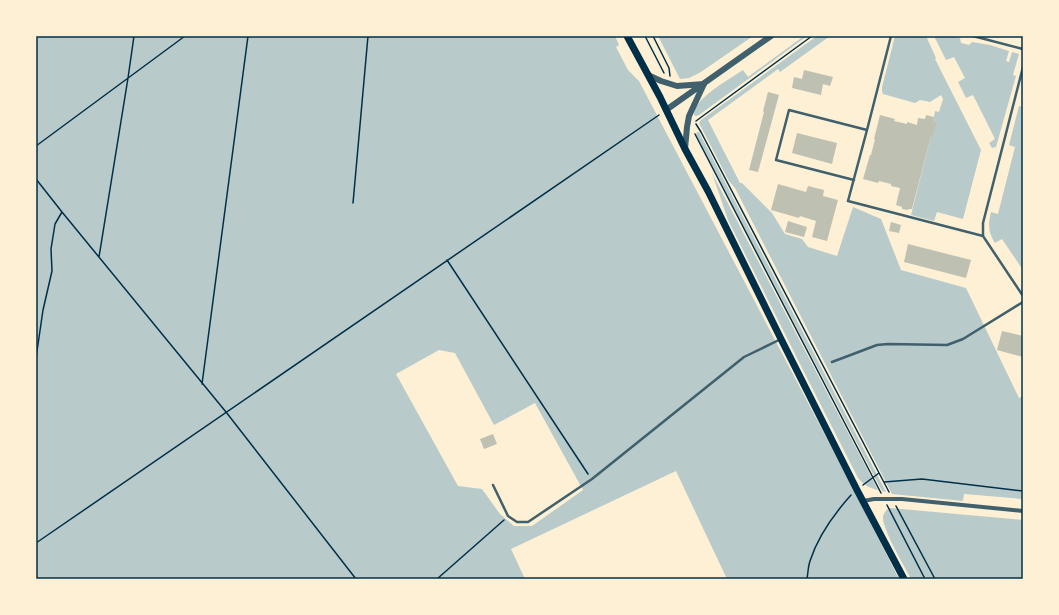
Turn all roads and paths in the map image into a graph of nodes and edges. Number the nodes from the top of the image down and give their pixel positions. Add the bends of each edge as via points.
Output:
1 (134, 36) edge
2 (185, 36) edge
3 (248, 36) edge
4 (368, 36) edge
5 (627, 36) edge
6 (645, 36) edge
7 (653, 36) edge
8 (771, 36) edge
9 (812, 36) edge
10 (891, 36) edge
11 (973, 36) edge
12 (1023, 49) edge
13 (1023, 67) edge
14 (648, 75) junction
15 (128, 78) junction
16 (671, 84) junction
17 (704, 84) junction
18 (666, 110) junction
19 (658, 115) dead end
20 (695, 122) junction
21 (867, 130) junction
22 (36, 146) edge
23 (685, 148) junction
24 (36, 178) edge
25 (854, 180) junction
26 (353, 203) dead end
27 (62, 212) junction
28 (983, 236) junction
29 (99, 257) junction
30 (447, 260) junction
31 (1023, 296) edge
32 (1023, 302) edge
33 (781, 339) junction
34 (36, 358) edge
35 (832, 362) dead end
36 (202, 384) junction
37 (226, 412) junction
38 (879, 473) junction
39 (872, 477) junction
40 (592, 479) junction
41 (884, 482) junction
42 (493, 485) dead end
43 (857, 490) junction
44 (1023, 491) edge
45 (884, 499) junction
46 (892, 499) junction
47 (863, 501) junction
48 (1023, 511) edge
49 (508, 516) junction
50 (36, 543) edge
51 (356, 579) edge
52 (437, 579) edge
53 (806, 579) edge
54 (904, 579) edge
55 (925, 579) edge
56 (935, 579) edge

1 - 15 path
2 - 15 path
3 - 36 path
4 - 26 path
5 - 14 main road
6 - 16 path
7 - 16 path via 669,68
8 - 17 street
9 - 20 path
10 - 21 lane
11 - 12 lane
13 - 28 lane via 985,213
14 - 16 street
14 - 18 main road
15 - 22 path
15 - 29 path
16 - 17 street
17 - 18 street
17 - 23 street via 689,116
18 - 23 main road
19 - 30 path
20 - 38 path
20 - 39 path via 695,135
21 - 25 lane
21 - 25 lane via 790,110 776,160
23 - 33 main road
24 - 27 path
25 - 28 lane via 848,201
27 - 29 path
27 - 34 path via 55,224 52,271
28 - 31 lane
29 - 36 path
30 - 37 path
30 - 40 path
32 - 35 lane via 956,343 877,345
33 - 40 lane via 744,357
33 - 43 main road
36 - 37 path
37 - 50 path
37 - 51 path
38 - 39 path
38 - 41 path
39 - 43 path
39 - 45 path
40 - 49 lane via 528,522 517,522
41 - 44 path via 922,479
41 - 46 path
42 - 49 lane
43 - 47 main road
43 - 53 path via 843,504 823,532 810,561
45 - 46 street
45 - 47 street
45 - 55 path
46 - 48 street
46 - 56 path
47 - 54 main road
49 - 52 path

